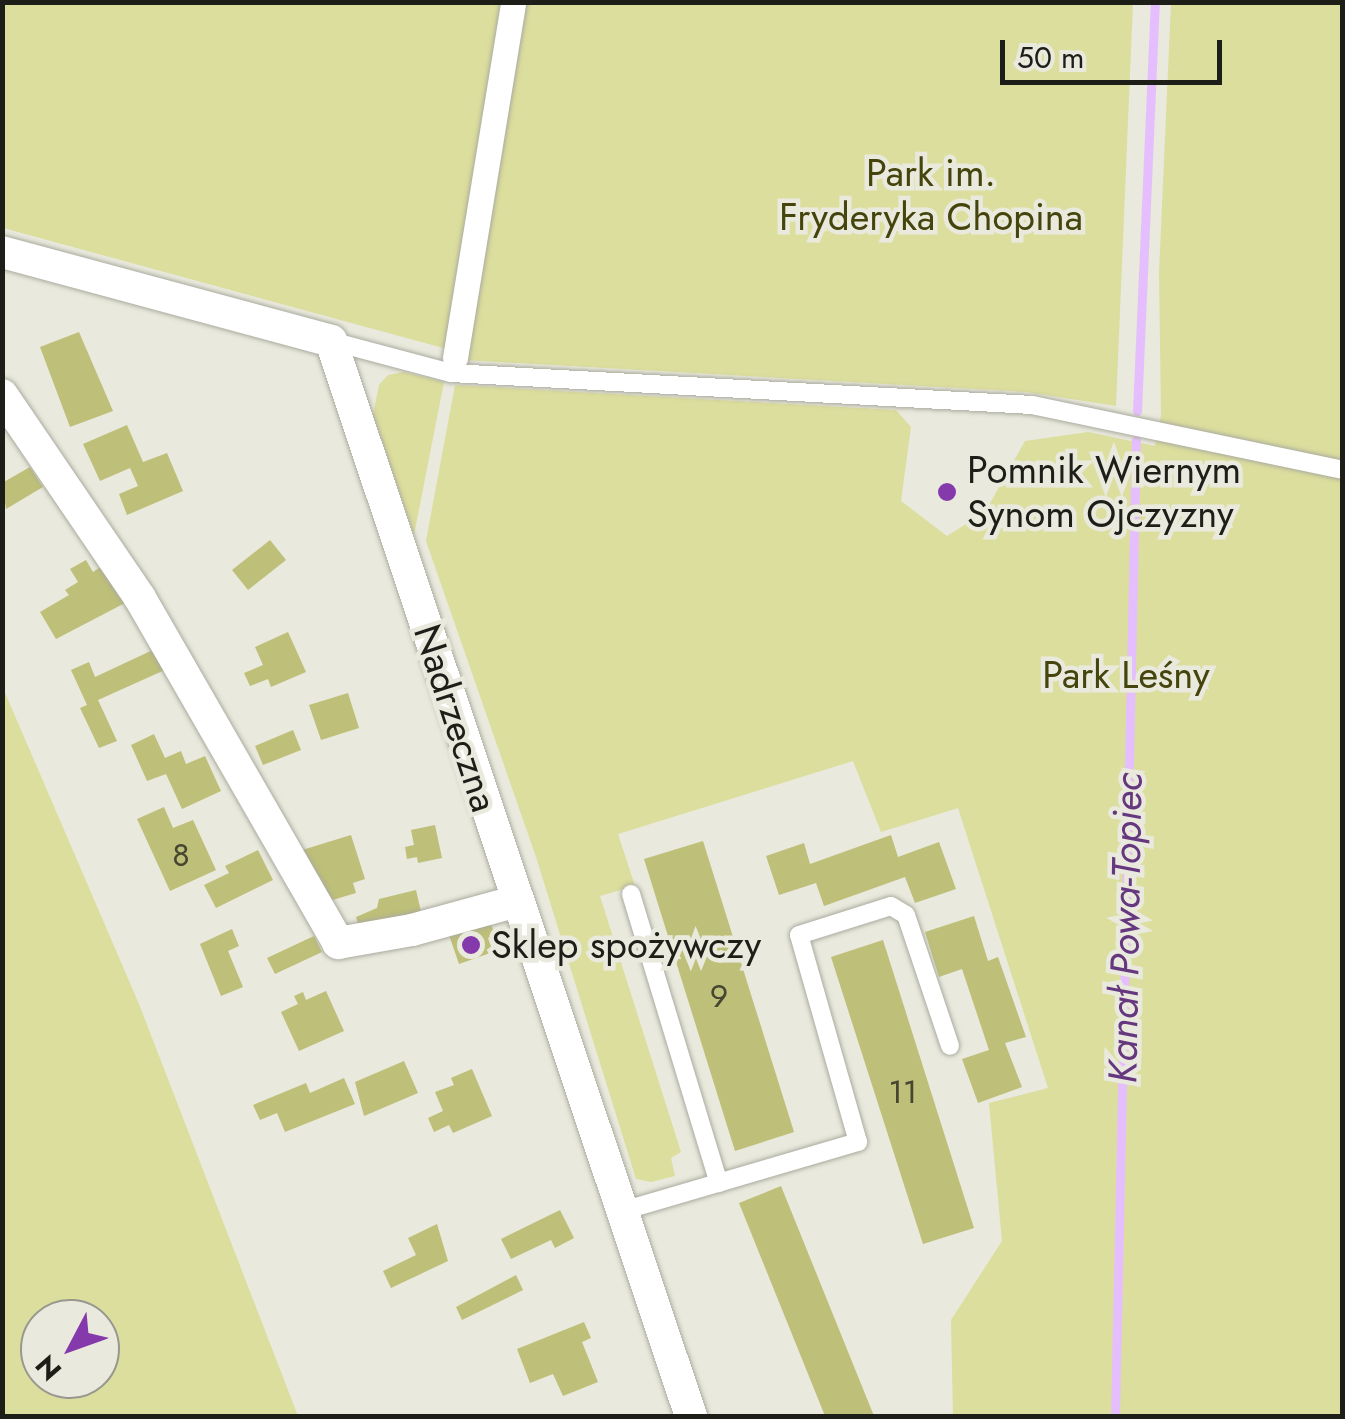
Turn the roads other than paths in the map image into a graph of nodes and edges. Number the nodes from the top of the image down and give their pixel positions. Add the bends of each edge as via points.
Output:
1 (513, 2) edge
2 (2, 252) edge
3 (331, 341) junction
4 (455, 358) dead end
5 (2, 395) edge
6 (1342, 470) edge
7 (631, 894) dead end
8 (517, 901) junction
9 (950, 1046) dead end
10 (719, 1182) junction
11 (622, 1211) junction
12 (690, 1416) edge

1 - 4 street
2 - 3 street
3 - 6 lane via 451,373 1032,405
3 - 8 street, Nadrzeczna
5 - 8 street via 140,598 338,943
7 - 10 lane
8 - 11 street, Nadrzeczna
9 - 10 lane via 906,915 891,906 798,935 858,1142
10 - 11 lane
11 - 12 street, Nadrzeczna

